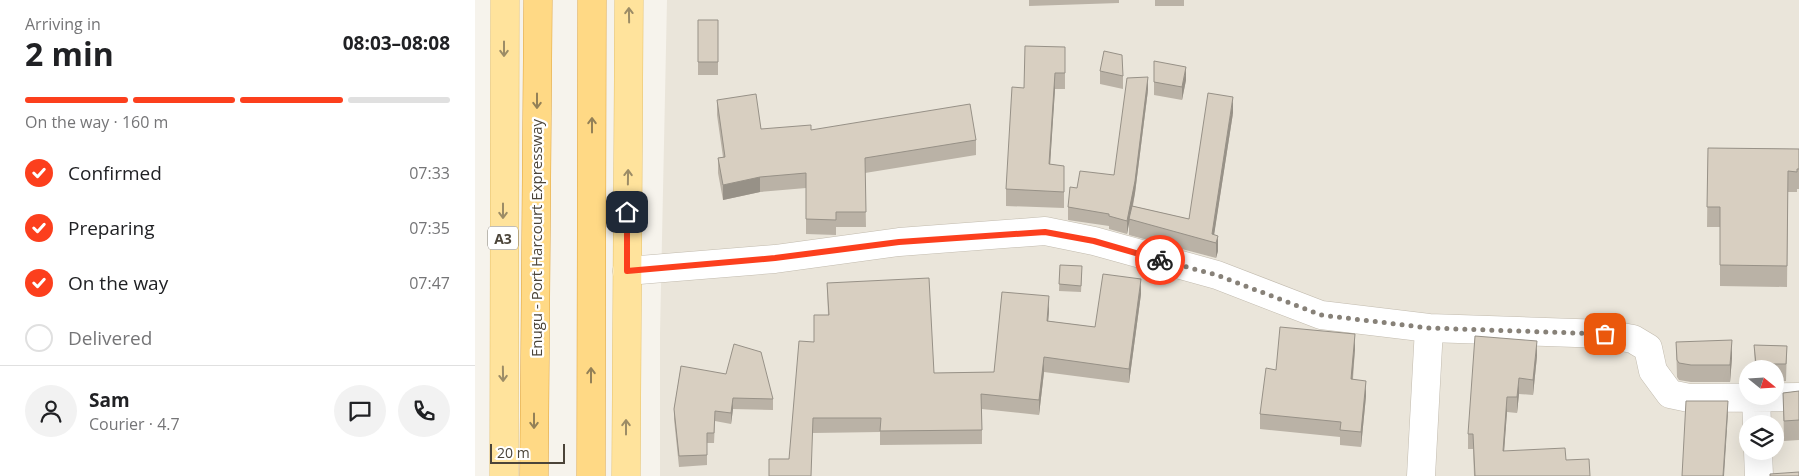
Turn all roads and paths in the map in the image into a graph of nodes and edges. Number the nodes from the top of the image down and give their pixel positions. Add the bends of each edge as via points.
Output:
1 (505, 0) edge
2 (538, 0) edge
3 (592, 0) edge
4 (629, 0) edge
5 (627, 271) junction
6 (1429, 328) junction
7 (1799, 398) edge
8 (1756, 411) edge
9 (1758, 460) edge
10 (504, 476) edge
11 (534, 476) edge
12 (591, 476) edge
13 (625, 476) edge
14 (1421, 476) edge
15 (1759, 476) edge

1 -> 10 main road, A3
2 -> 11 highway, Enugu - Port Harcourt Expressway
12 -> 3 highway
5 -> 4 main road
5 - 6 street via 775,258 899,242 1045,232 1094,241 1217,275 1321,315
13 -> 5 main road
6 - 8 street via 1605,334 1633,339 1648,348 1653,371 1670,394
6 - 14 street
7 - 8 street
9 - 15 street

